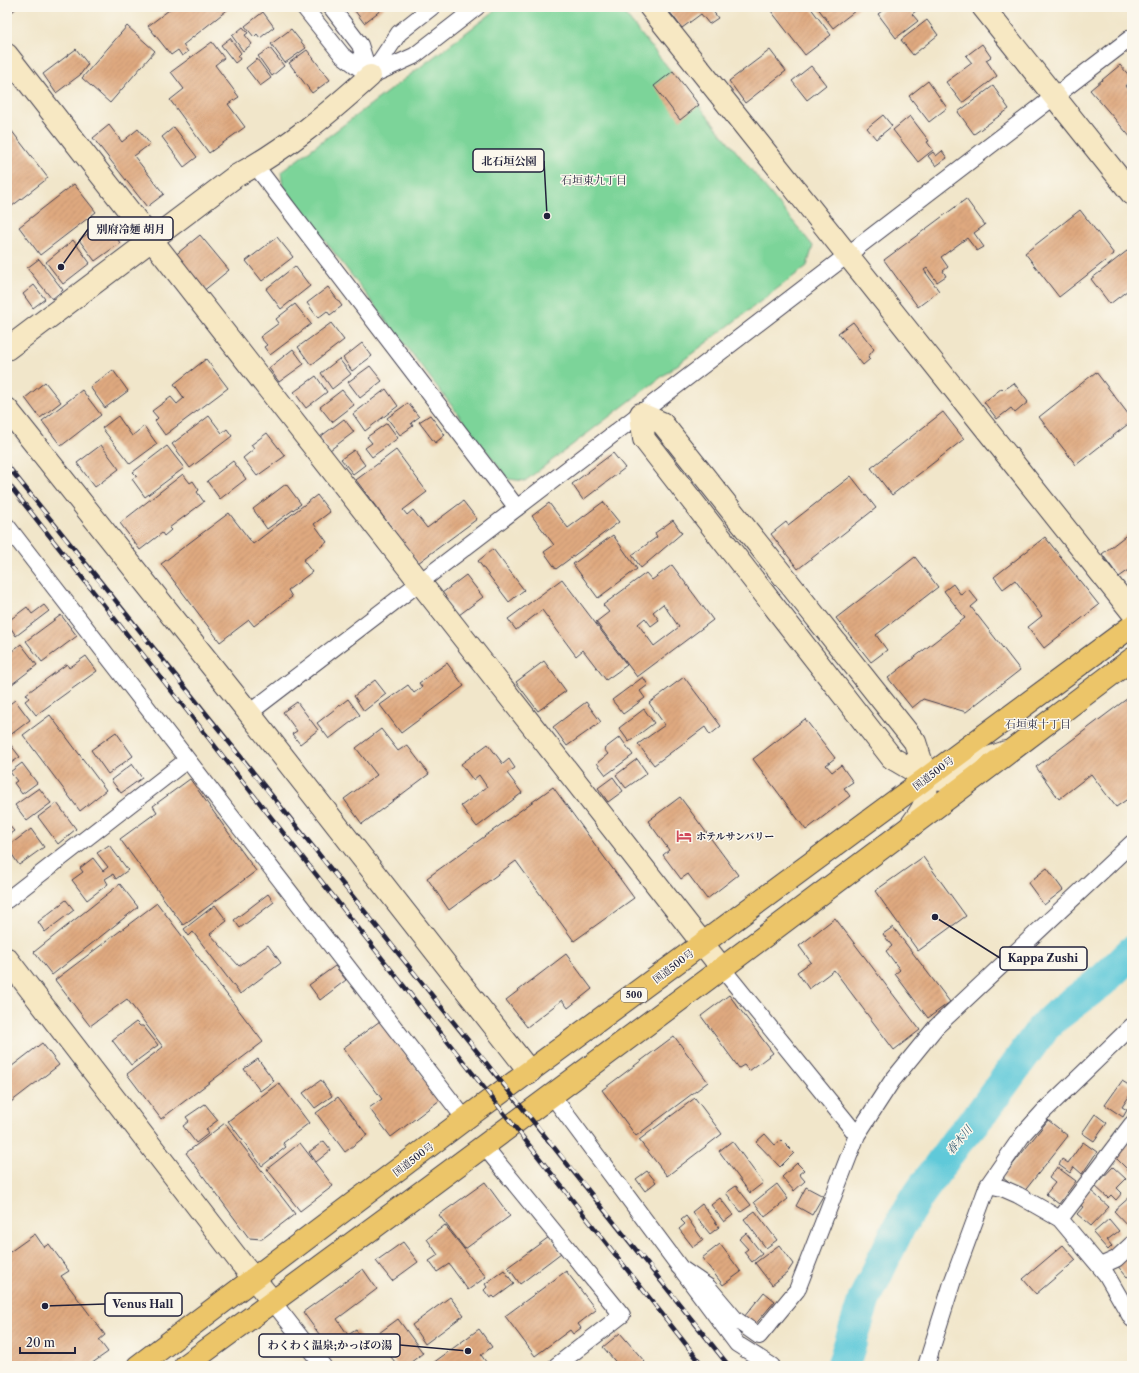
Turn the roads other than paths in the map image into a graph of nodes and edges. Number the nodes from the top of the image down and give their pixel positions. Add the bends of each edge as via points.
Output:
1 (304, 7) edge
2 (331, 7) edge
3 (432, 7) edge
4 (477, 7) edge
5 (650, 7) edge
6 (983, 7) edge
7 (1132, 37) edge
8 (7, 55) edge
9 (370, 76) junction
10 (1055, 97) junction
11 (255, 165) junction
12 (1132, 194) edge
13 (151, 239) junction
14 (847, 255) junction
15 (7, 349) edge
16 (7, 409) edge
17 (641, 414) junction
18 (517, 508) junction
19 (7, 526) edge
20 (420, 583) junction
21 (1132, 612) edge
22 (1132, 626) edge
23 (1132, 659) edge
24 (249, 713) junction
25 (1013, 749) junction
26 (187, 760) junction
27 (926, 778) junction
28 (910, 827) junction
29 (1132, 842) edge
30 (7, 900) edge
31 (703, 944) junction
32 (7, 959) edge
33 (721, 967) junction
34 (1132, 1026) edge
35 (530, 1072) junction
36 (551, 1094) junction
37 (465, 1119) junction
38 (1132, 1124) edge
39 (857, 1135) junction
40 (484, 1146) junction
41 (988, 1185) junction
42 (1060, 1219) junction
43 (1132, 1244) edge
44 (1100, 1266) junction
45 (679, 1267) junction
46 (254, 1280) junction
47 (273, 1302) junction
48 (1132, 1319) edge
49 (138, 1366) edge
50 (185, 1366) edge
51 (323, 1366) edge
52 (556, 1366) edge
53 (772, 1366) edge
54 (926, 1366) edge

1 - 9 street via 342,54
2 - 9 street via 360,45
3 - 9 street via 399,33
4 - 9 street via 414,56
5 - 14 street
6 - 10 street
7 - 10 street
8 - 13 street
9 - 11 street via 289,142
10 - 12 street
10 - 14 street
11 - 13 street via 236,176
11 - 18 street
13 - 15 street
13 - 20 street
14 - 17 street
14 - 21 street
16 - 24 street
17 - 18 street
17 - 27 street via 644,439 892,758
18 - 20 street
19 - 26 street
20 - 24 street
20 - 31 street
22 - 27 highway, 国道500号 / 500
23 - 25 highway
24 - 35 street
25 - 27 street via 969,766 945,779
25 - 28 highway
26 - 30 street
26 - 37 street
27 - 28 street via 923,808
27 - 31 highway, 国道500号 / 500
28 - 33 highway
29 - 39 street via 936,1027 892,1081
31 - 33 street
31 - 35 highway, 国道500号 / 500
32 - 46 street
33 - 36 highway
33 - 39 street
34 - 41 street via 1043,1112 1024,1133
35 - 37 highway, 国道500号 / 500
36 - 40 highway
36 - 45 street
37 - 46 highway, 国道500号 / 500
38 - 42 street
39 - 45 street via 797,1290 759,1336 735,1319 708,1286
40 - 47 highway
40 - 52 street via 622,1315
41 - 42 street via 1018,1195
41 - 54 street via 953,1280
42 - 44 street
43 - 44 street via 1116,1259
44 - 48 street
45 - 53 street via 737,1344
46 - 47 street
46 - 49 highway, 国道500号 / 500
47 - 50 highway
47 - 51 street

